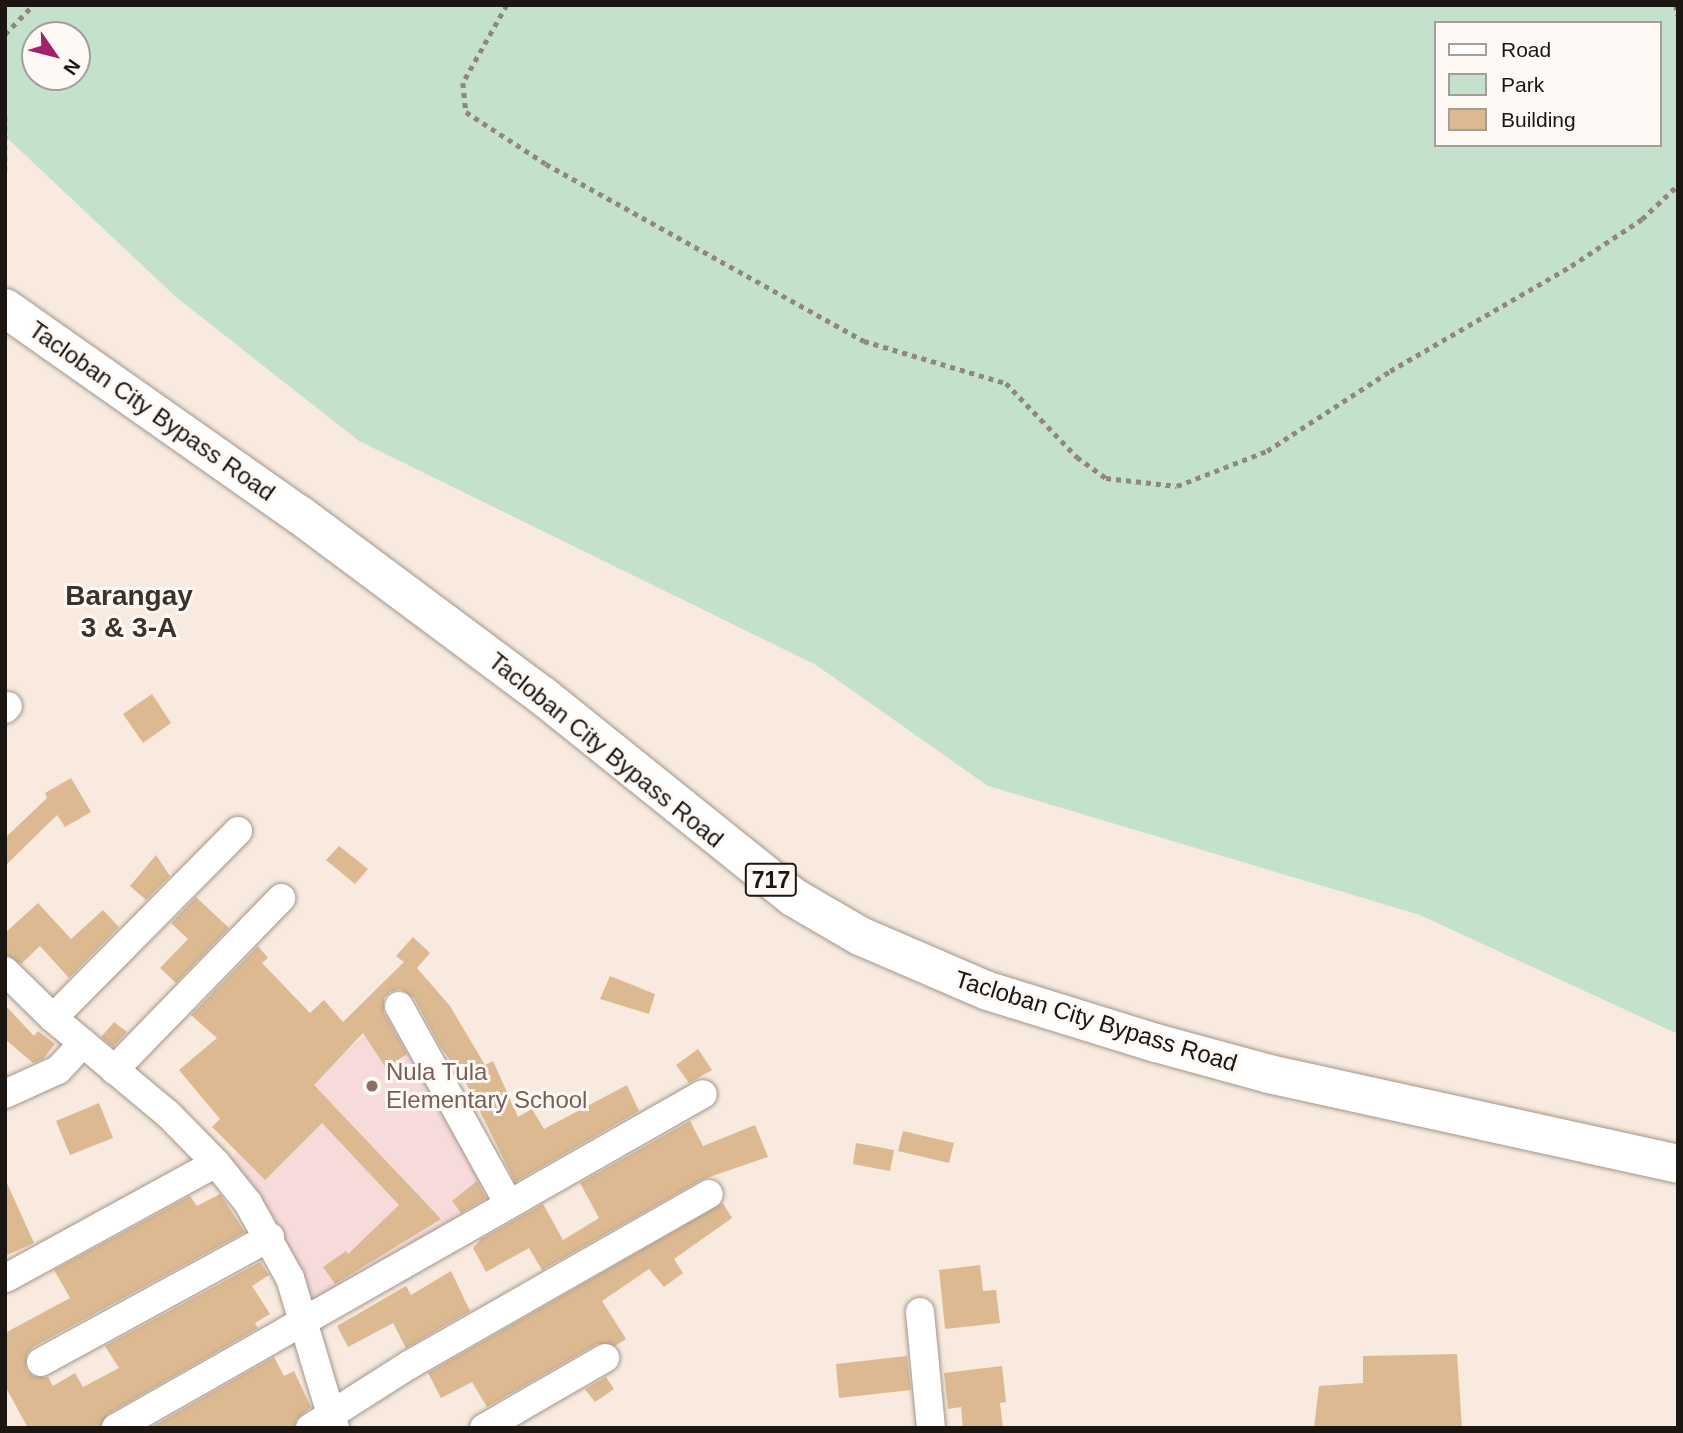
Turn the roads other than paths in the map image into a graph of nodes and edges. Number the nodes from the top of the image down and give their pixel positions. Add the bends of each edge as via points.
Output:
1 (5, 308) edge
2 (238, 831) dead end
3 (281, 898) dead end
4 (5, 971) edge
5 (399, 1006) dead end
6 (53, 1018) junction
7 (83, 1043) junction
8 (114, 1070) junction
9 (5, 1094) edge
10 (704, 1094) dead end
11 (216, 1163) junction
12 (1678, 1164) edge
13 (709, 1194) dead end
14 (508, 1203) junction
15 (271, 1237) junction
16 (6, 1278) edge
17 (920, 1312) dead end
18 (305, 1324) junction
19 (605, 1358) dead end
20 (41, 1362) dead end
21 (325, 1424) edge
22 (116, 1428) edge
23 (484, 1428) edge
24 (931, 1428) edge

1 - 12 highway, Tacloban City Bypass Road / 717 via 300,515 543,696 793,897 860,936 988,991 1156,1044 1269,1074
2 - 6 street
3 - 8 street
4 - 6 street
5 - 14 street
6 - 7 street
7 - 8 street
7 - 9 street via 58,1070
8 - 11 street
10 - 14 street
11 - 15 street
11 - 16 street
13 - 21 street via 409,1365
14 - 18 street
15 - 18 street
15 - 20 street
17 - 24 street
18 - 21 street
18 - 22 street
19 - 23 street

